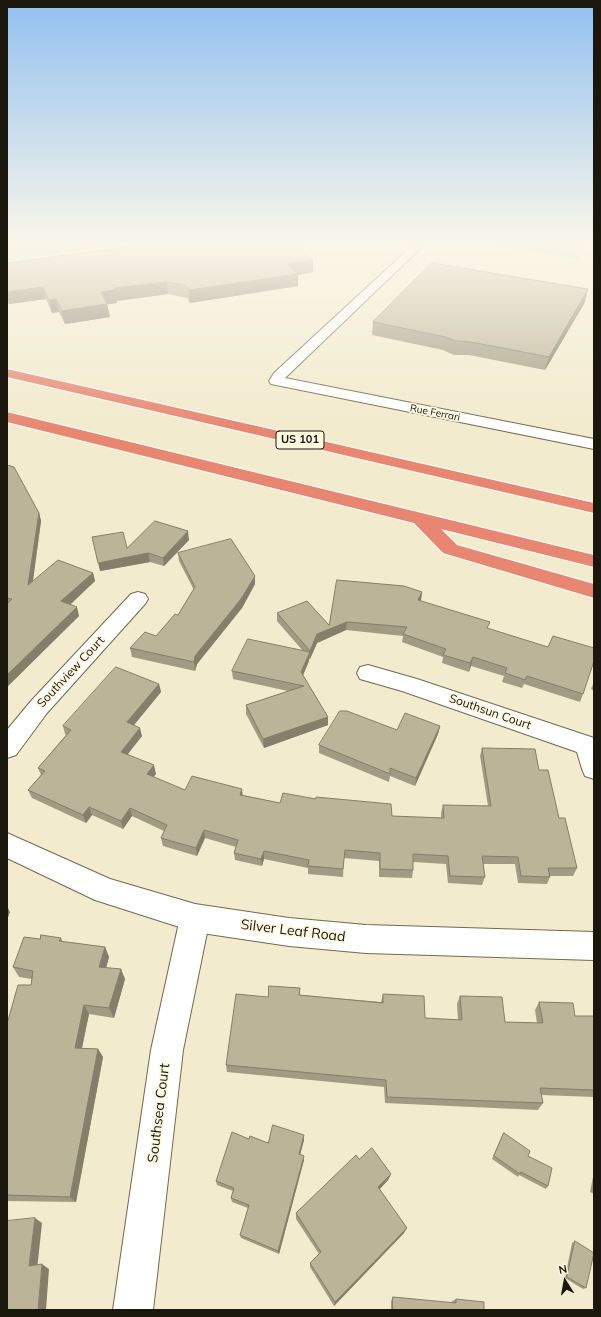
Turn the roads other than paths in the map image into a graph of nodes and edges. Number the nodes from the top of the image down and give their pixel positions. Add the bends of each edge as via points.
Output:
1 (354, 305) edge
2 (7, 373) edge
3 (7, 418) edge
4 (594, 444) edge
5 (594, 508) edge
6 (420, 518) junction
7 (594, 561) edge
8 (594, 591) edge
9 (138, 599) dead end
10 (368, 674) dead end
11 (7, 748) edge
12 (594, 769) edge
13 (7, 845) edge
14 (195, 918) junction
15 (594, 946) edge
16 (133, 1310) edge

1 - 4 street, Rue Ferrari via 279,376 276,382
2 - 5 highway, US 101
3 - 6 highway
6 - 7 highway
6 - 8 highway via 450,549
9 - 11 street, Southview Court via 39,707
10 - 12 street, Southsun Court via 409,685 588,746
13 - 14 street, Silver Leaf Road via 105,891
14 - 15 street, Silver Leaf Road via 289,932 366,939
14 - 16 street, Southsea Court via 167,1050

